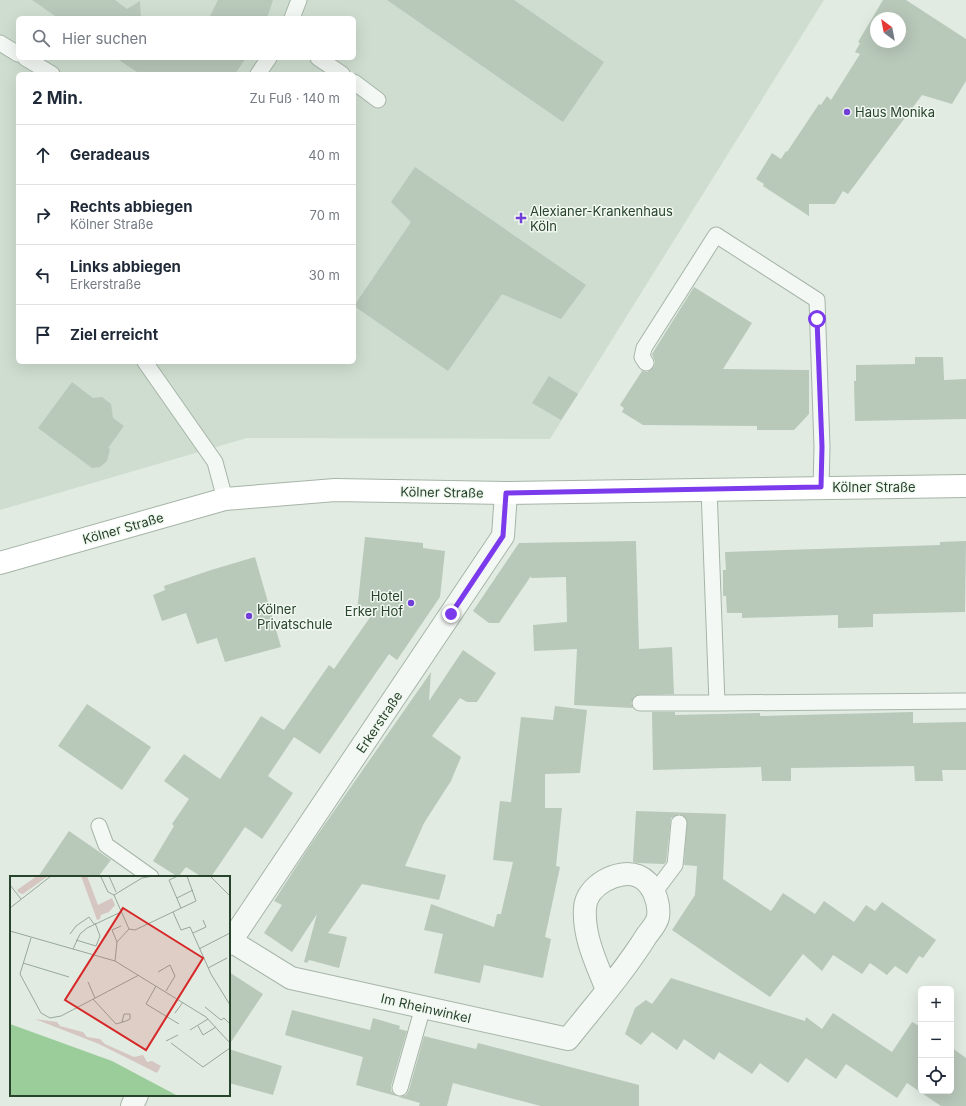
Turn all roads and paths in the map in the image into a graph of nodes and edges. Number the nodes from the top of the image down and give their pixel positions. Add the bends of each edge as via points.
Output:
1 (299, 0) edge
2 (293, 16) edge
3 (0, 44) edge
4 (16, 53) edge
5 (28, 60) edge
6 (268, 60) edge
7 (321, 60) edge
8 (49, 72) edge
9 (259, 72) edge
10 (339, 72) edge
11 (356, 84) edge
12 (378, 100) dead end
13 (646, 363) dead end
14 (146, 364) edge
15 (966, 486) edge
16 (821, 487) junction
17 (709, 489) junction
18 (506, 493) junction
19 (225, 499) junction
20 (0, 563) edge
21 (966, 701) edge
22 (640, 703) dead end
23 (717, 703) junction
24 (679, 823) dead end
25 (99, 826) dead end
26 (150, 876) edge
27 (654, 893) junction
28 (232, 933) edge
29 (608, 990) junction
30 (423, 1007) junction
31 (400, 1088) dead end
32 (137, 1096) edge
33 (132, 1106) edge

1 - 2 lane
3 - 4 lane
5 - 8 lane
6 - 9 lane
7 - 10 lane
11 - 12 lane
13 - 16 lane via 642,357 644,348 716,235 817,300
14 - 19 lane via 215,462
15 - 16 main road, Kölner Straße
16 - 17 main road, Kölner Straße
17 - 18 main road, Kölner Straße
17 - 23 lane
18 - 19 main road, Kölner Straße via 335,490
18 - 28 street, Erkerstraße via 503,536
19 - 20 main road, Kölner Straße
21 - 23 lane
22 - 23 lane
24 - 27 lane via 675,865
25 - 26 lane via 106,845
27 - 29 street, Im Rheinwinkel via 658,900 658,919
27 - 29 street via 638,876 622,875 605,880 591,892 585,907 585,921 590,945
28 - 30 street, Im Rheinwinkel via 291,978
29 - 30 street, Im Rheinwinkel via 568,1040
30 - 31 lane
32 - 33 street

